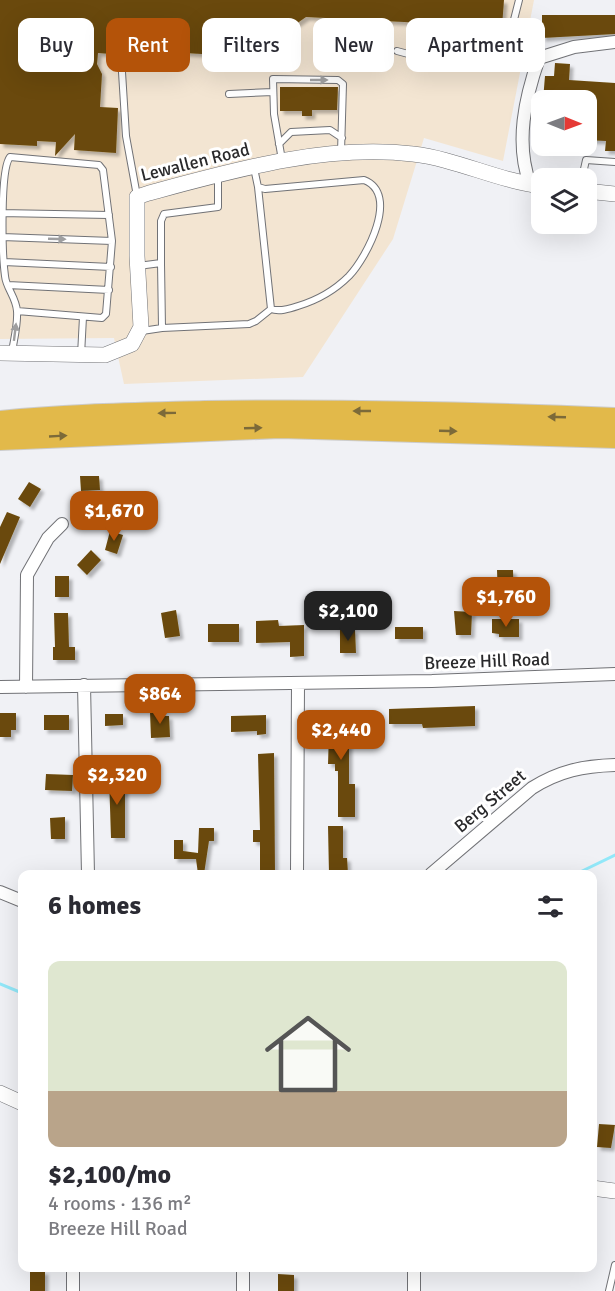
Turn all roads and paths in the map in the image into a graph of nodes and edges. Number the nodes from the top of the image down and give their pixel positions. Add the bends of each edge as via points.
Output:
1 (519, 0) edge
2 (615, 42) edge
3 (397, 51) dead end
4 (122, 72) dead end
5 (273, 92) junction
6 (230, 94) dead end
7 (279, 144) junction
8 (342, 145) junction
9 (282, 162) junction
10 (615, 162) edge
11 (254, 167) junction
12 (584, 168) edge
13 (217, 174) junction
14 (531, 177) edge
15 (531, 184) edge
16 (258, 187) junction
17 (597, 192) edge
18 (615, 194) edge
19 (137, 197) junction
20 (0, 213) edge
21 (109, 215) junction
22 (2, 237) junction
23 (112, 241) junction
24 (4, 262) junction
25 (161, 263) junction
26 (137, 266) junction
27 (111, 267) junction
28 (8, 285) junction
29 (109, 290) junction
30 (271, 309) junction
31 (17, 311) junction
32 (83, 317) junction
33 (162, 328) junction
34 (139, 331) junction
35 (6, 353) edge
36 (81, 354) junction
37 (615, 419) edge
38 (0, 422) edge
39 (615, 437) edge
40 (0, 439) edge
41 (62, 524) dead end
42 (615, 674) edge
43 (298, 684) junction
44 (84, 685) junction
45 (0, 687) edge
46 (26, 687) junction
47 (615, 765) edge
48 (88, 870) edge
49 (297, 870) edge
50 (436, 870) edge
51 (0, 892) edge
52 (18, 899) edge
53 (0, 1094) edge
54 (18, 1101) edge
55 (597, 1189) edge
56 (615, 1191) edge
57 (615, 1264) edge
58 (73, 1272) edge
59 (243, 1272) edge
60 (414, 1272) edge
61 (73, 1291) edge
62 (243, 1291) edge
63 (414, 1291) edge
64 (609, 1291) edge

1 - 3 lane via 507,47 478,68
2 - 14 street via 574,47 539,58 522,135 524,166
4 - 19 lane via 126,136
5 - 6 lane
5 - 7 lane
5 -> 8 lane via 273,79 338,80 344,89
7 - 8 lane via 291,132 330,130
7 - 9 lane
8 - 9 street, Lewallen Road
8 - 15 street, Lewallen Road via 416,154
9 - 11 street, Lewallen Road
10 - 12 lane via 586,160
11 - 13 street, Lewallen Road
11 - 16 lane
13 - 19 street, Lewallen Road
13 - 25 lane via 218,207 164,214
16 - 30 lane
16 - 30 lane via 364,180 375,187 380,197 373,237 351,274 319,300 289,309
17 - 18 street
19 - 26 street, Lewallen Road
20 - 21 lane
20 - 21 lane via 2,169 10,157 99,165
20 - 22 lane
21 - 23 lane
22 -> 23 lane
22 - 24 lane
23 - 27 lane
24 - 27 lane
24 - 28 lane
25 - 26 lane
25 - 33 lane
26 - 34 street, Lewallen Road
27 - 29 lane
28 - 29 lane
28 - 31 lane
29 - 32 lane via 106,314 102,318
30 - 33 lane via 249,324
31 - 32 lane
35 -> 31 lane
32 - 36 lane
33 - 34 lane
34 - 36 street via 132,344 105,355
35 - 36 street
37 -> 38 highway via 255,411
40 -> 39 highway via 280,427
41 - 46 street via 48,538 27,575
42 - 43 street, Breeze Hill Road
43 - 44 street, Breeze Hill Road
43 - 49 street
44 - 46 street, Breeze Hill Road
44 - 48 street
45 - 46 street, Breeze Hill Road
47 - 50 street, Berg Street via 572,769 549,777
51 - 52 street
53 - 54 street
55 - 56 street
57 - 64 lane
58 - 61 street
59 - 62 street
60 - 63 street

